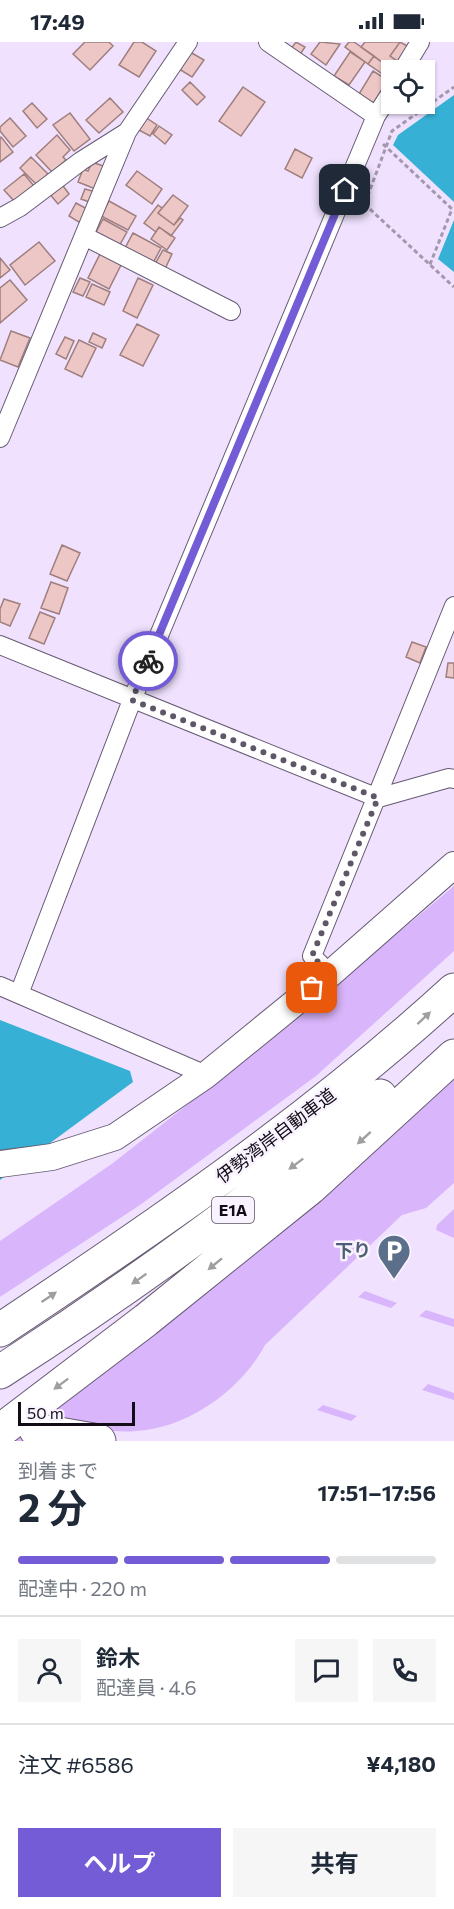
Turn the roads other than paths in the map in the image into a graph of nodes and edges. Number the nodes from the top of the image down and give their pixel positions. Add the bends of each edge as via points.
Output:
1 (188, 42) edge
2 (420, 42) edge
3 (275, 44) edge
4 (409, 60) edge
5 (381, 110) edge
6 (373, 123) junction
7 (127, 132) junction
8 (0, 218) edge
9 (86, 237) junction
10 (231, 311) dead end
11 (0, 438) edge
12 (454, 606) edge
13 (0, 645) edge
14 (132, 700) junction
15 (454, 779) edge
16 (378, 798) junction
17 (454, 865) edge
18 (330, 974) junction
19 (0, 986) edge
20 (454, 990) edge
21 (19, 994) junction
22 (454, 1033) edge
23 (454, 1056) edge
24 (206, 1075) junction
25 (0, 1164) edge
26 (0, 1330) edge
27 (0, 1372) edge
28 (36, 1430) dead end
29 (0, 1431) edge
30 (99, 1441) edge

1 - 7 street
2 - 4 street
3 - 6 street
5 - 6 street
6 - 14 street
7 - 8 street
7 - 9 street
9 - 10 street
9 - 11 street
12 - 16 street
13 - 14 street
14 - 16 street
14 - 21 street
15 - 16 street
16 - 18 street via 312,956
17 - 18 street
18 - 24 street
19 - 21 street
26 -> 20 highway, 伊勢湾岸自動車道 / E1A via 164,1221 278,1136 393,1046
21 - 24 street
22 -> 27 highway, 伊勢湾岸自動車道 / E1A via 290,1168 166,1260
23 -> 29 highway via 310,1188
24 - 25 street via 115,1137 52,1157
28 - 30 highway

